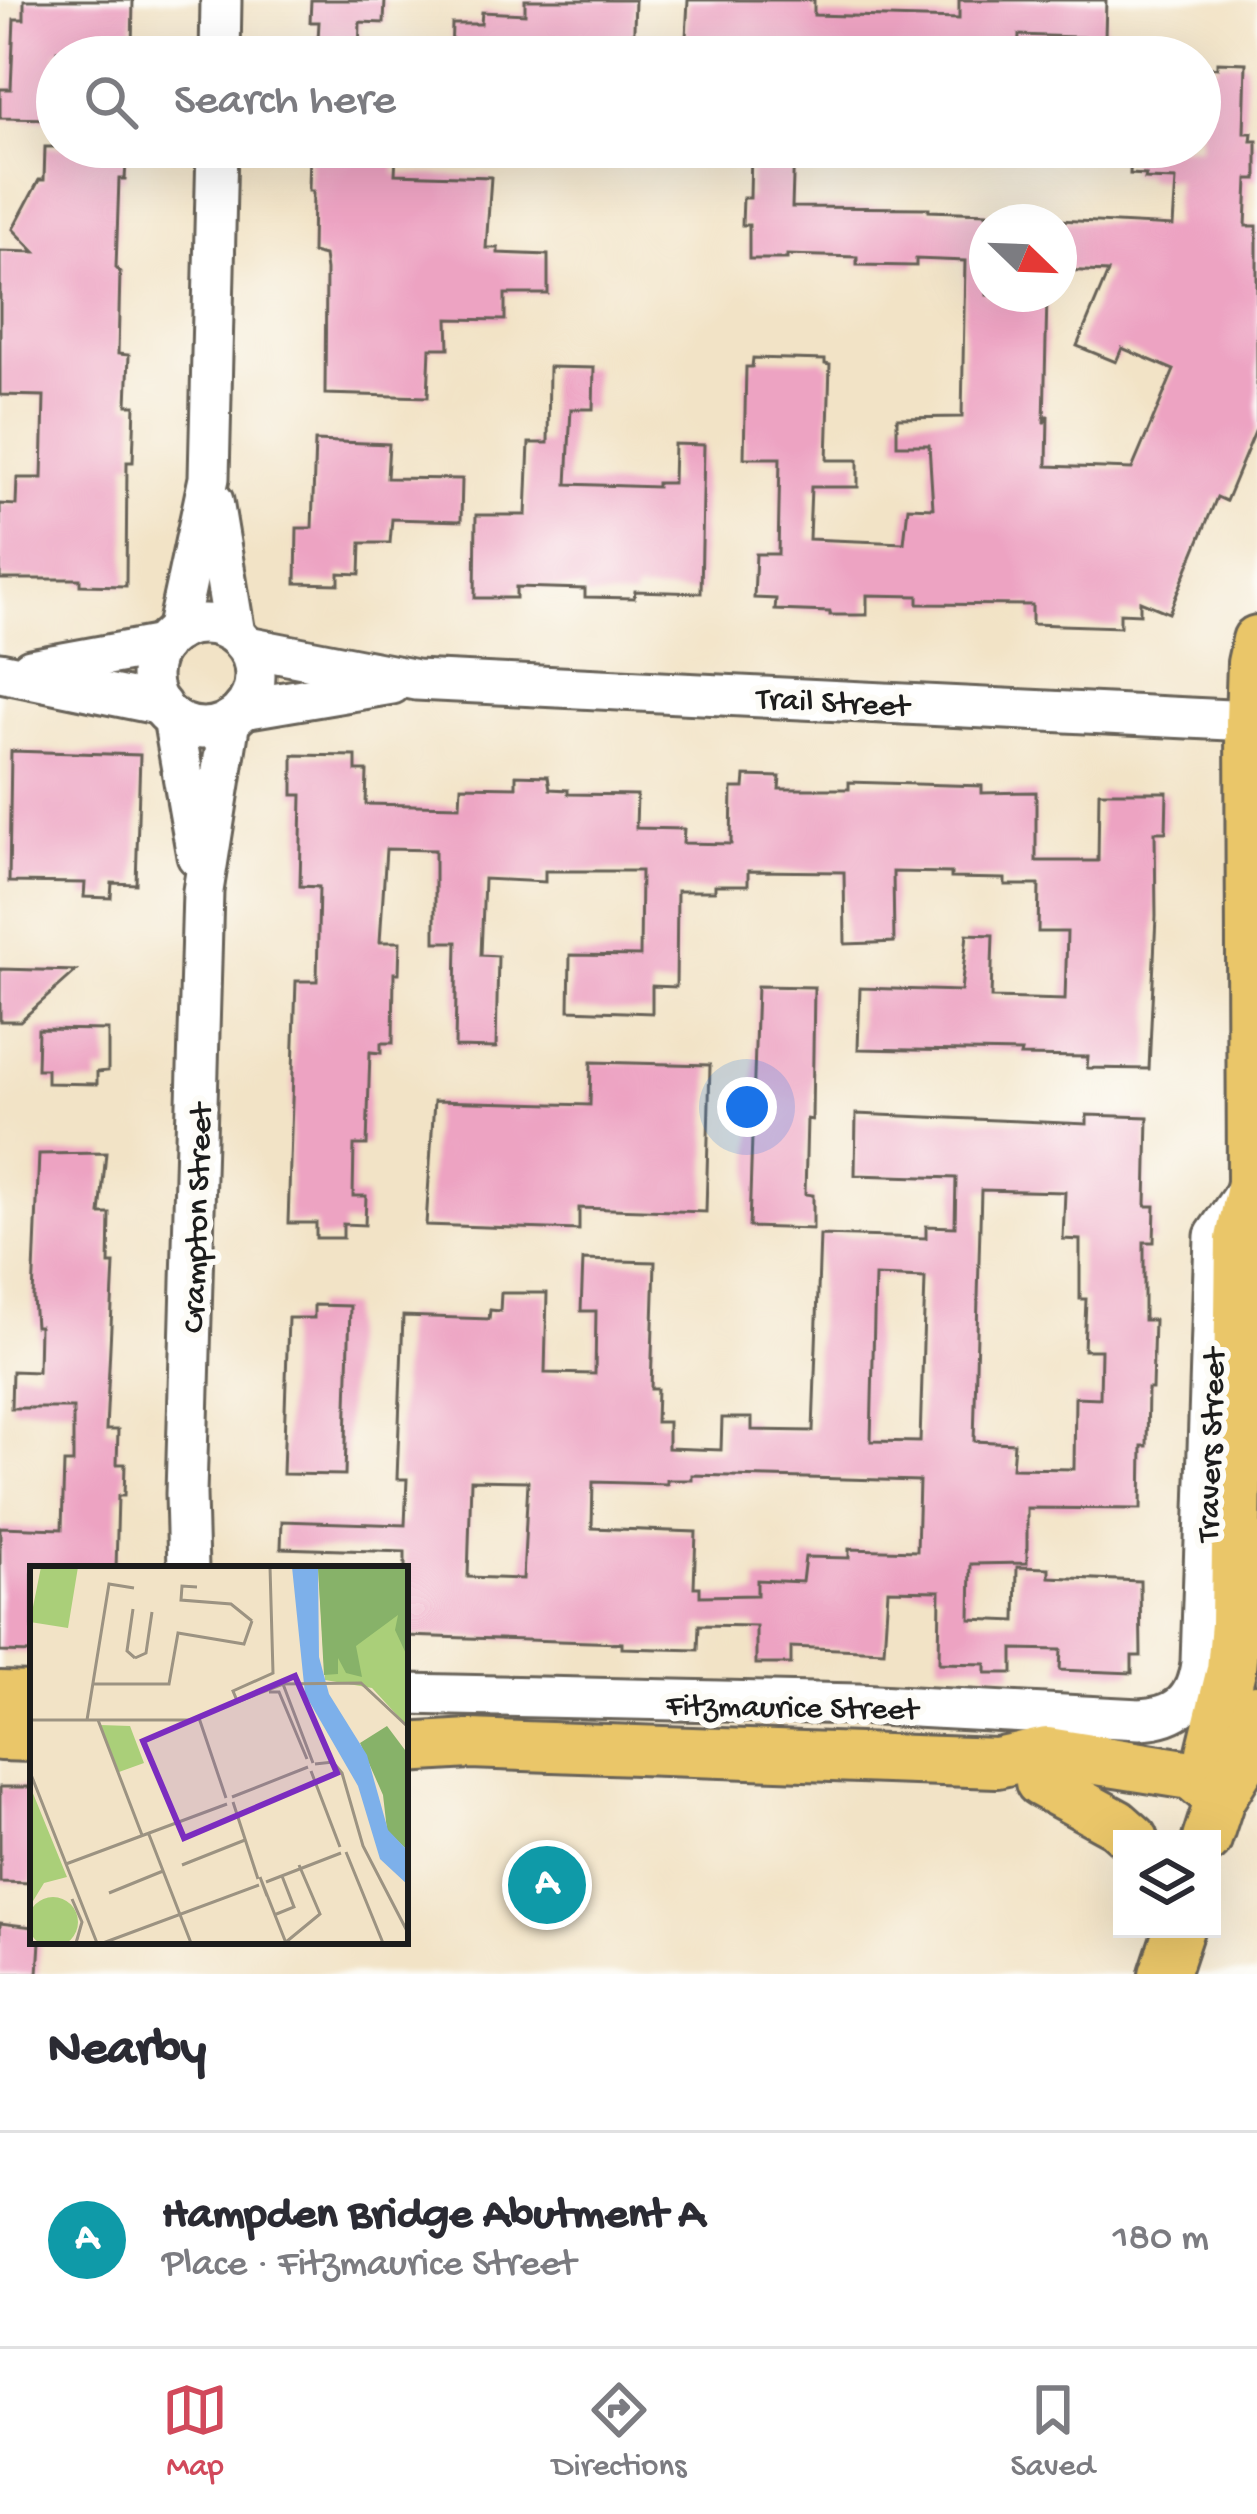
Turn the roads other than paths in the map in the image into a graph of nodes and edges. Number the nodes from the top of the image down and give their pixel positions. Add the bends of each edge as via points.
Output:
1 (221, 0) edge
2 (220, 36) edge
3 (216, 168) edge
4 (209, 478) junction
5 (169, 638) junction
6 (241, 640) junction
7 (1257, 640) edge
8 (7, 672) edge
9 (416, 680) junction
10 (167, 712) junction
11 (236, 715) junction
12 (1250, 721) junction
13 (203, 891) junction
14 (1255, 1188) edge
15 (184, 1561) edge
16 (408, 1694) edge
17 (0, 1696) edge
18 (30, 1697) edge
19 (1257, 1709) edge
20 (1178, 1712) joint
21 (408, 1734) edge
22 (0, 1736) edge
23 (30, 1737) edge
24 (470, 1744) junction
25 (408, 1748) edge
26 (997, 1763) junction
27 (1040, 1783) junction
28 (1214, 1819) edge
29 (1124, 1830) edge

1 - 2 street
3 - 4 street
4 - 5 street
4 - 6 street
5 - 6 street via 206,623
5 - 8 street
5 - 10 street via 151,675
6 - 9 street, Trail Street
6 - 11 street via 256,679
7 - 12 main road, Travers Street
8 - 10 street
9 - 11 street, Trail Street
9 - 12 street, Trail Street
10 - 11 street via 201,728
10 - 13 street, Crampton Street
11 - 13 street, Crampton Street
12 - 14 main road, Travers Street
13 - 15 street, Crampton Street
14 - 20 street, Travers Street via 1215,1236 1201,1663 1192,1697
14 - 28 main road, Travers Street via 1240,1239 1233,1647 1211,1752
16 - 20 street, Fitzmaurice Street via 1140,1719
17 - 18 main road
19 - 28 main road via 1246,1757
21 - 24 main road, Fitzmaurice Street
22 - 23 main road
24 - 25 main road, Fitzmaurice Street
24 - 26 main road, Fitzmaurice Street
26 - 27 main road, Fitzmaurice Street
26 - 28 main road, Fitzmaurice Street via 1047,1752 1191,1775
27 - 28 main road, Fitzmaurice Street
27 - 29 main road

